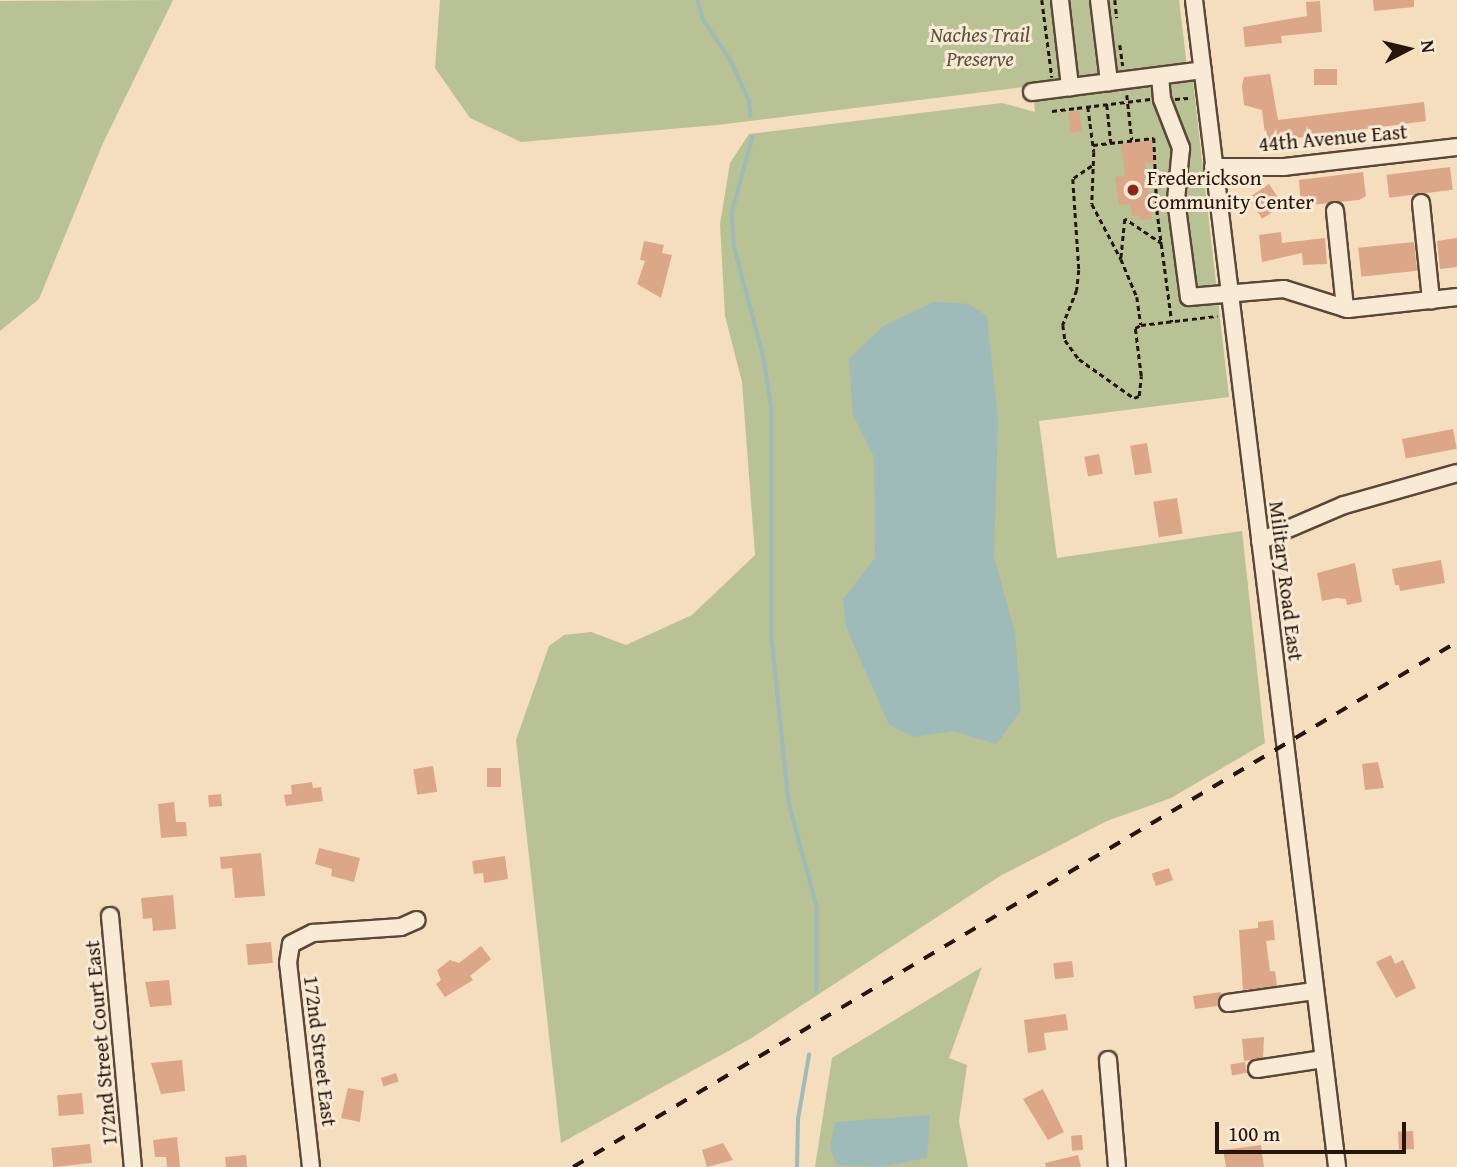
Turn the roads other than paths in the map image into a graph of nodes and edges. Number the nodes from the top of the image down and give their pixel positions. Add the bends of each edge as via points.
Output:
1 (1060, 0) edge
2 (1099, 0) edge
3 (1194, 0) edge
4 (1203, 70) junction
5 (1160, 76) junction
6 (1116, 78) junction
7 (1070, 87) junction
8 (1032, 92) dead end
9 (1457, 147) edge
10 (1213, 167) junction
11 (1421, 203) dead end
12 (1335, 211) dead end
13 (1230, 291) junction
14 (1457, 297) edge
15 (1431, 300) junction
16 (1345, 308) junction
17 (1457, 473) edge
18 (1260, 541) junction
19 (110, 916) dead end
20 (416, 920) dead end
21 (1314, 991) junction
22 (1227, 1003) dead end
23 (1323, 1059) junction
24 (1108, 1060) dead end
25 (1257, 1069) dead end
26 (133, 1167) edge
27 (311, 1167) edge
28 (1117, 1167) edge
29 (1337, 1167) edge

1 - 7 street
2 - 6 street
3 - 4 street, Military Road East
4 - 5 street
4 - 10 street, Military Road East
5 - 6 street
5 - 13 street via 1162,99 1181,148 1176,200 1189,297
6 - 7 street
7 - 8 street
9 - 10 street, 44th Avenue East via 1293,166
10 - 13 street, Military Road East
11 - 15 street
12 - 16 street
13 - 16 street via 1284,289
13 - 18 street, Military Road East
14 - 15 street
15 - 16 street
17 - 18 street via 1344,505
18 - 21 street, Military Road East
19 - 26 street, 172nd Street Court East
20 - 27 street, 172nd Street East via 401,927 313,933 293,941 288,963
21 - 22 street
21 - 23 street, Military Road East
23 - 25 street
23 - 29 street, Military Road East
24 - 28 street

